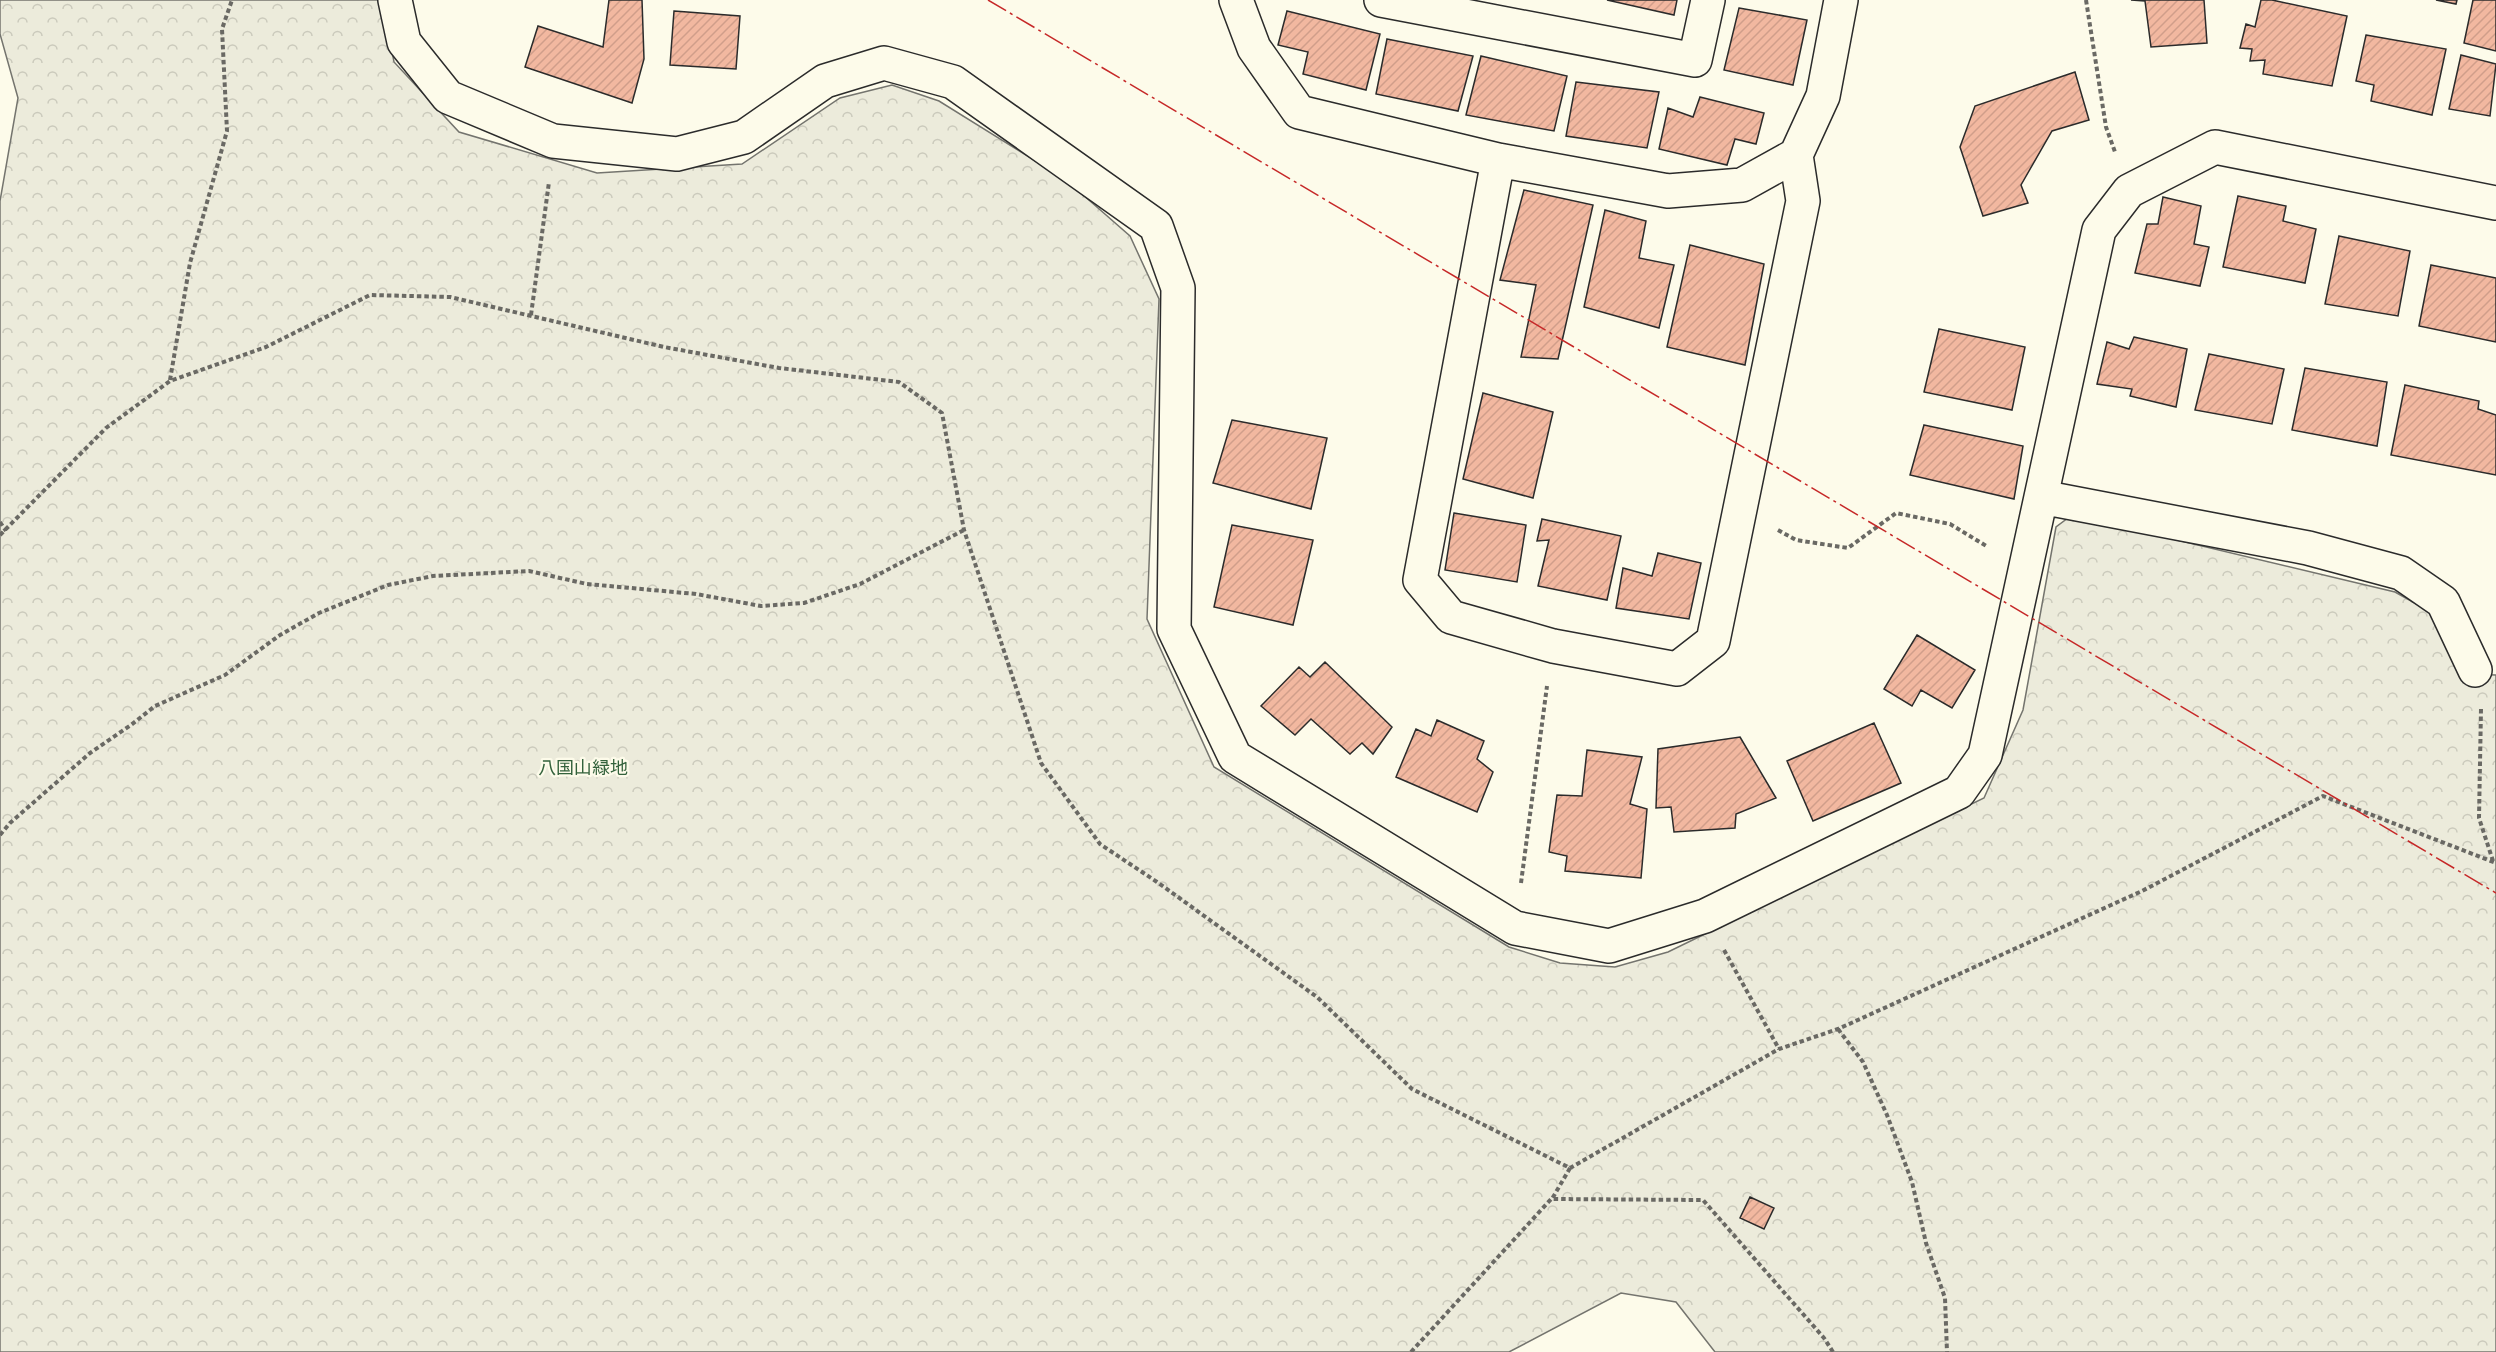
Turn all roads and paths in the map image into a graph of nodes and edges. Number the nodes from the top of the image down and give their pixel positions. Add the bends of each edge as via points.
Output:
1 (232, 0) edge
2 (395, 0) edge
3 (1236, 0) edge
4 (1381, 0) edge
5 (1708, 0) edge
6 (1841, 0) edge
7 (2086, 0) edge
8 (553, 141) junction
9 (1796, 155) junction
10 (1498, 160) junction
11 (2129, 191) junction
12 (2496, 202) edge
13 (531, 315) dead end
14 (170, 381) dead end
15 (2041, 497) junction
16 (1739, 513) junction
17 (0, 522) edge
18 (964, 530) dead end
19 (6, 531) dead end
20 (2025, 569) junction
21 (1552, 646) junction
22 (2475, 670) joint
23 (0, 835) edge
24 (2493, 861) dead end
25 (1705, 916) junction
26 (1515, 928) junction
27 (1838, 1029) dead end
28 (1779, 1049) dead end
29 (1570, 1168) dead end
30 (1552, 1199) junction
31 (1411, 1352) edge
32 (1833, 1352) edge
33 (1947, 1352) edge

1 - 14 path via 222,28 227,131 190,263
2 - 8 street via 404,42 448,97
3 - 10 street via 1254,48 1299,112
4 - 5 street via 1695,60
6 - 9 street via 1823,96
7 - 11 path via 2106,128
8 - 13 path
8 - 26 street via 677,154 744,137 825,81 884,63 953,82 1156,226 1178,288 1174,629 1235,757
9 - 10 street via 1743,185 1668,191
9 - 16 street via 1803,201
10 - 21 street via 1420,580 1451,617
11 - 12 street via 2215,147
11 - 15 street via 2099,230
15 - 20 street
15 - 22 street via 2308,548 2401,573 2443,602
16 - 20 path via 1755,517 1796,540 1848,548 1896,513 1907,515 1950,524
16 - 21 street via 1713,642 1677,669
17 - 19 path
18 - 23 path via 860,584 804,603 761,606 696,594 587,584 529,571 433,576 388,585 319,613 280,635 225,675 155,706 90,753
20 - 25 street via 1985,755 1959,792
21 - 26 path
22 - 24 path via 2481,702 2479,818
25 - 26 street via 1609,946
25 - 28 path
27 - 33 path via 1863,1062 1912,1182 1926,1243 1946,1298
29 - 30 path
30 - 31 path
30 - 32 path via 1703,1200

